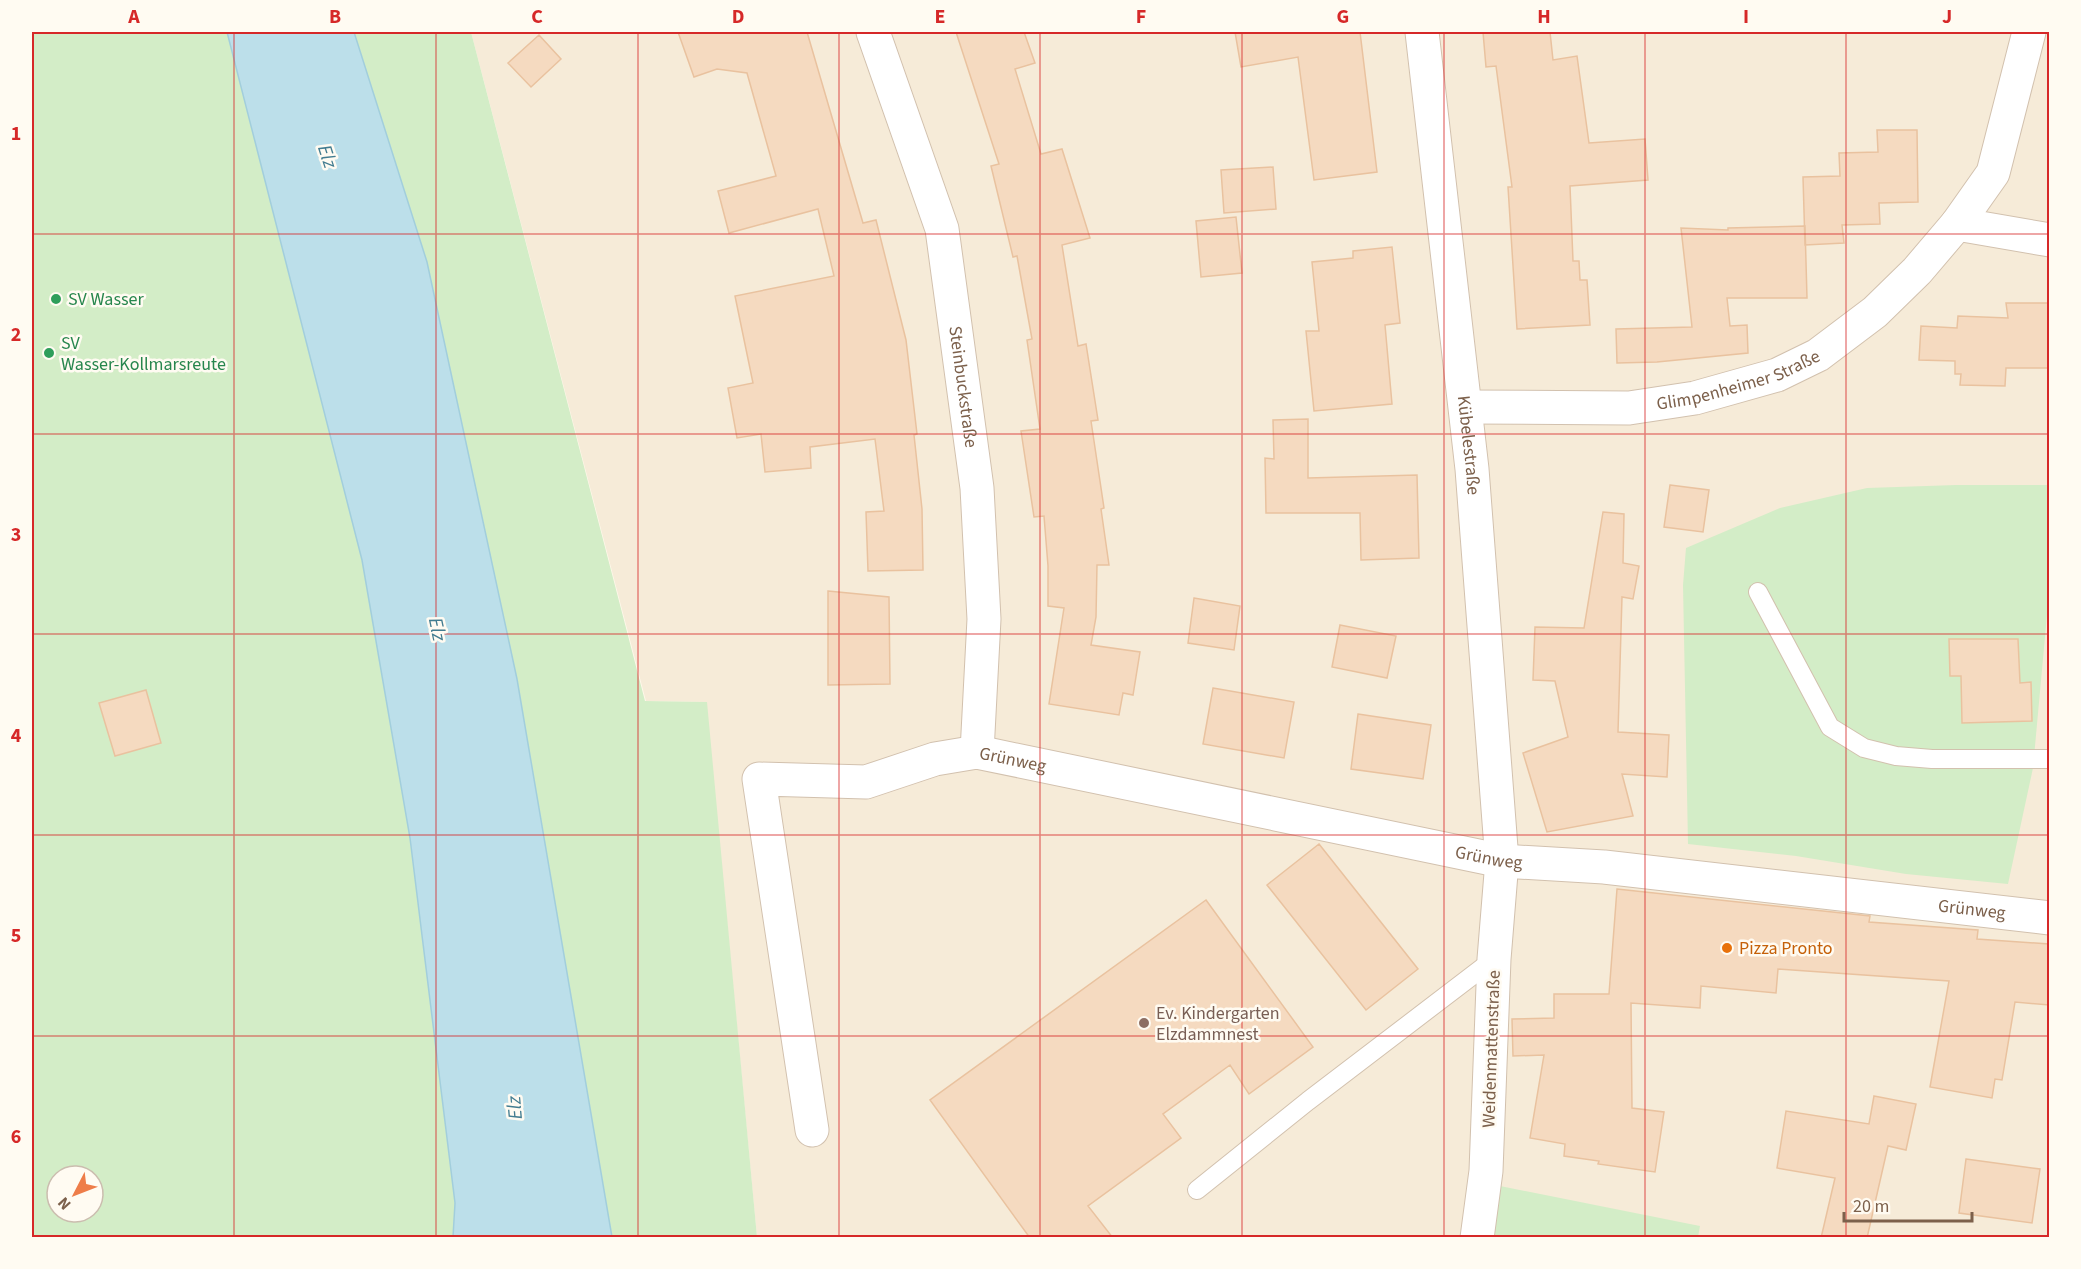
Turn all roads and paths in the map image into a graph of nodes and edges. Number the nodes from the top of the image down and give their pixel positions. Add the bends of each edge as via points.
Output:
1 (873, 32) edge
2 (1422, 32) edge
3 (2029, 32) edge
4 (1957, 224) junction
5 (2049, 240) edge
6 (1466, 407) junction
7 (1758, 592) dead end
8 (977, 752) junction
9 (2049, 759) edge
10 (1502, 861) junction
11 (2049, 918) edge
12 (1494, 959) junction
13 (812, 1130) dead end
14 (1197, 1190) dead end
15 (1477, 1238) edge

1 - 8 street, Steinbuckstraße via 942,230 977,488 984,619
2 - 6 street, Kübelestraße
3 - 4 street, Glimpenheimer Straße via 1993,173
4 - 5 street
4 - 6 street, Glimpenheimer Straße via 1875,312 1818,355 1777,375 1695,398 1629,408
6 - 10 street, Kübelestraße
7 - 9 lane via 1830,727 1864,748 1932,759
8 - 10 street, Grünweg
8 - 13 street, Grünweg via 935,759 866,782 759,779
10 - 11 street, Grünweg via 1616,868
10 - 12 street, Weidenmattenstraße
12 - 14 lane
12 - 15 street, Weidenmattenstraße via 1486,1171

